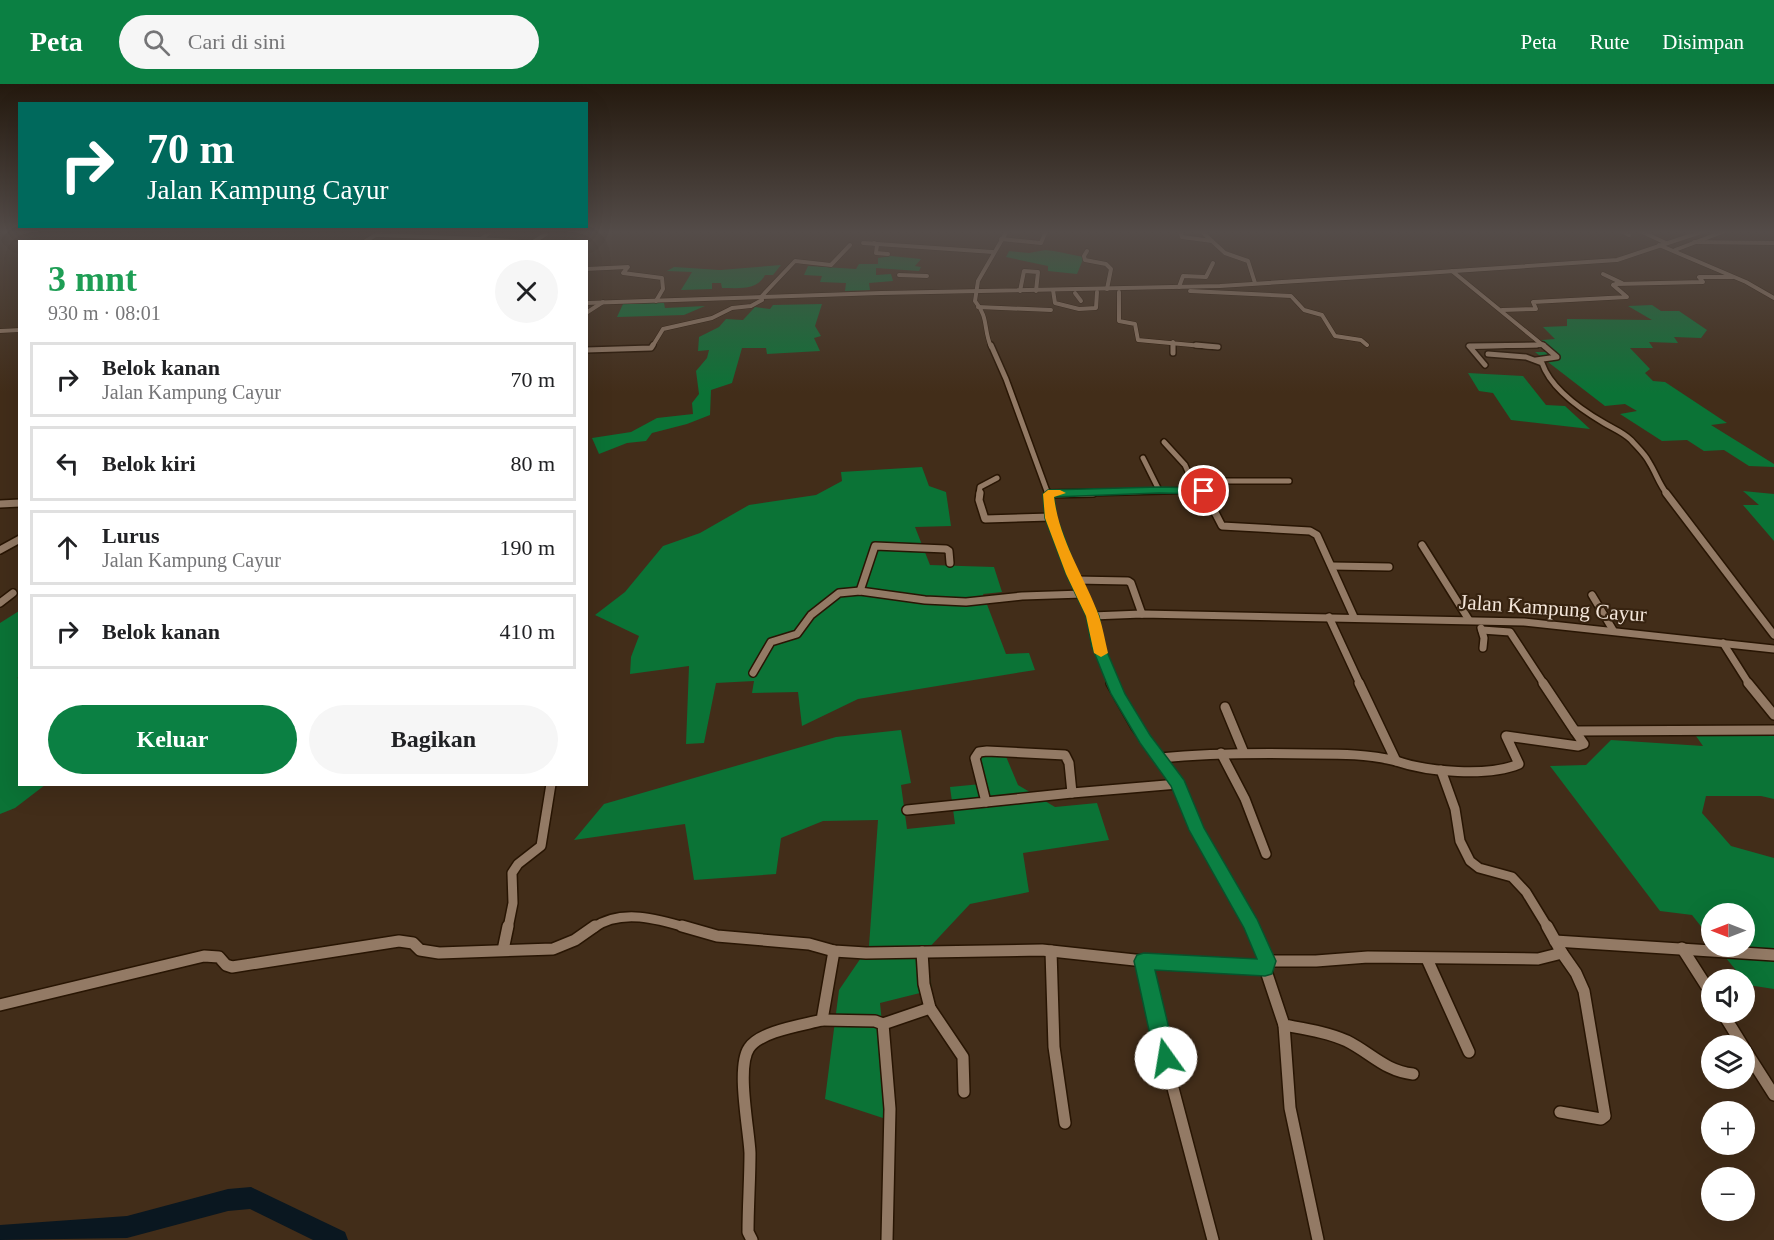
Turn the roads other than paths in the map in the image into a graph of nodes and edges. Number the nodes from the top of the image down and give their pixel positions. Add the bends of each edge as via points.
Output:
1 (663, 285) edge
2 (776, 285) edge
3 (977, 285) edge
4 (1020, 285) edge
5 (1037, 285) edge
6 (1108, 285) edge
7 (1180, 285) edge
8 (1229, 285) edge
9 (1255, 285) edge
10 (1470, 285) edge
11 (1613, 285) edge
12 (1749, 285) edge
13 (877, 286) dead end
14 (1202, 287) joint
15 (1179, 288) junction
16 (1107, 289) junction
17 (1020, 291) junction
18 (1036, 291) junction
19 (1054, 292) junction
20 (1097, 292) junction
21 (1119, 292) junction
22 (881, 293) junction
23 (977, 293) junction
24 (1075, 293) junction
25 (1258, 294) junction
26 (1774, 298) edge
27 (762, 299) junction
28 (656, 301) junction
29 (1081, 301) dead end
30 (588, 304) edge
31 (603, 304) junction
32 (978, 307) junction
33 (1051, 310) dead end
34 (1502, 310) junction
35 (588, 312) edge
36 (18, 330) edge
37 (0, 331) edge
38 (1173, 342) junction
39 (1367, 345) dead end
40 (1544, 345) junction
41 (1218, 347) dead end
42 (588, 350) edge
43 (1173, 353) dead end
44 (1488, 354) dead end
45 (1536, 360) junction
46 (1485, 365) dead end
47 (1164, 442) dead end
48 (1143, 458) dead end
49 (998, 478) dead end
50 (1192, 481) junction
51 (1289, 481) dead end
52 (1159, 490) junction
53 (1195, 490) junction
54 (1048, 494) junction
55 (18, 503) edge
56 (0, 504) edge
57 (1051, 518) junction
58 (18, 540) edge
59 (1422, 545) dead end
60 (0, 549) edge
61 (950, 563) dead end
62 (1332, 566) junction
63 (1389, 567) dead end
64 (1075, 580) junction
65 (860, 591) junction
66 (13, 593) dead end
67 (1083, 594) junction
68 (1592, 595) dead end
69 (0, 603) edge
70 (1142, 614) junction
71 (1092, 616) junction
72 (1329, 617) junction
73 (1354, 617) junction
74 (1472, 620) junction
75 (1482, 630) junction
76 (1613, 630) junction
77 (1774, 634) edge
78 (1723, 643) junction
79 (1483, 648) dead end
80 (1774, 649) edge
81 (753, 673) dead end
82 (1225, 707) dead end
83 (1774, 715) edge
84 (1575, 730) junction
85 (1774, 730) edge
86 (1221, 753) junction
87 (1244, 753) junction
88 (1160, 758) junction
89 (1395, 761) junction
90 (1441, 770) junction
91 (1178, 784) junction
92 (551, 786) edge
93 (1072, 793) junction
94 (986, 802) junction
95 (907, 810) dead end
96 (1266, 854) dead end
97 (1555, 941) junction
98 (1682, 948) junction
99 (503, 950) junction
100 (834, 951) junction
101 (1051, 951) junction
102 (922, 952) junction
103 (1562, 953) junction
104 (1774, 955) edge
105 (1427, 959) junction
106 (1144, 961) junction
107 (1266, 964) junction
108 (1701, 978) edge
109 (0, 1005) edge
110 (930, 1008) junction
111 (822, 1020) junction
112 (883, 1024) junction
113 (1284, 1025) junction
114 (1469, 1052) dead end
115 (1755, 1065) edge
116 (1413, 1074) dead end
117 (964, 1092) dead end
118 (1774, 1095) edge
119 (1560, 1112) dead end
120 (1065, 1123) dead end
121 (752, 1240) edge
122 (887, 1240) edge
123 (1213, 1240) edge
124 (1318, 1240) edge

1 - 28 street
2 - 27 street
3 - 23 street
4 - 17 street
5 - 18 street
6 - 16 street
7 - 15 street
8 - 14 street
9 - 25 street
10 - 34 street
11 - 34 street via 1626,298 1533,302 1536,309
12 - 26 street
13 - 22 street
14 - 15 street
15 - 16 street
16 - 19 street
17 - 18 street
17 - 23 street
18 - 19 street
19 - 20 street via 1059,305 1094,310
19 - 23 street
19 - 24 street
20 - 21 street
20 - 24 street
21 - 25 street
21 - 38 street via 1119,321 1135,324 1137,340
22 - 23 street
22 - 27 street
23 - 27 street
23 - 32 street
24 - 29 street
25 - 39 street via 1294,297 1302,309 1322,315 1335,336 1361,340
27 - 28 street
27 - 31 street
27 - 42 street via 712,318 663,329 651,348
28 - 31 street
30 - 31 street
31 - 35 street
32 - 33 street
32 - 54 street via 984,312 987,338
34 - 40 street
36 - 37 street
38 - 41 street
38 - 43 street
40 - 45 street via 1557,357
40 - 46 street via 1469,346
44 - 45 street
45 - 77 street via 1544,365 1545,375 1560,391 1620,430 1646,457 1659,484
47 - 50 street via 1185,465
48 - 52 street
49 - 57 street via 980,487 985,519
50 - 51 street
50 - 53 street
52 - 53 street
52 - 54 street
53 - 62 street via 1207,494 1222,526 1312,532
54 - 57 street
55 - 56 street
57 - 64 street
58 - 60 street
59 - 74 street via 1455,600
61 - 65 street via 946,549 875,546
62 - 63 street
62 - 73 street
64 - 67 street
64 - 70 street via 1130,582
65 - 67 street via 966,602
65 - 81 street via 837,593 811,615 797,634 771,642
66 - 69 street
67 - 71 street
68 - 76 street
70 - 71 street, Jalan Kampung Cayur
70 - 72 street, Jalan Kampung Cayur
71 - 88 street via 1099,647 1118,694
72 - 73 street, Jalan Kampung Cayur
72 - 89 street via 1387,736
73 - 74 street, Jalan Kampung Cayur
74 - 75 street
74 - 76 street, Jalan Kampung Cayur
75 - 79 street
75 - 84 street via 1510,632
76 - 78 street, Jalan Kampung Cayur
78 - 80 street, Jalan Kampung Cayur
78 - 83 street
82 - 87 street
84 - 85 street
84 - 90 street via 1583,746 1506,736 1518,758 1515,767
86 - 87 street
86 - 88 street
86 - 96 street via 1245,799
87 - 89 street via 1366,755
88 - 91 street
89 - 90 street via 1404,766
90 - 97 street via 1456,810 1459,842 1468,858 1482,869 1512,877
91 - 93 street
91 - 107 street via 1197,830 1251,925
92 - 99 street via 542,846 512,873 513,903
93 - 94 street
93 - 94 street via 1064,754 987,751 979,752 975,758
94 - 95 street
97 - 98 street
97 - 103 street
98 - 104 street
98 - 108 street
99 - 100 street via 553,949 598,924 646,916 717,936 809,944
99 - 109 street via 439,953 399,941 232,967 219,957 204,956
100 - 102 street
100 - 111 street
101 - 102 street
101 - 106 street
101 - 120 street via 1054,1047
102 - 110 street
103 - 105 street via 1538,959
103 - 119 street via 1584,991 1605,1116 1601,1119
105 - 107 street via 1368,957
105 - 114 street
106 - 107 street
106 - 123 street
107 - 113 street
110 - 112 street
110 - 117 street via 963,1057
111 - 112 street via 874,1020
111 - 121 street via 773,1034 749,1048 748,1232
112 - 122 street via 890,1109
113 - 116 street via 1333,1035 1389,1070
113 - 124 street via 1290,1108
115 - 118 street

